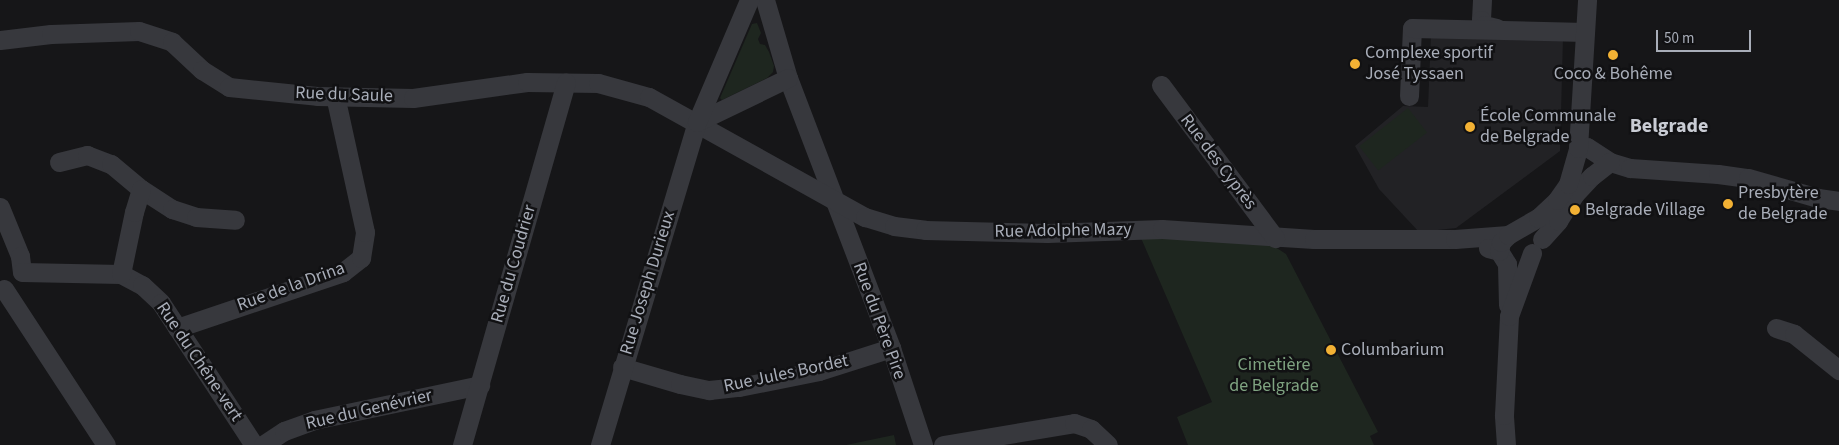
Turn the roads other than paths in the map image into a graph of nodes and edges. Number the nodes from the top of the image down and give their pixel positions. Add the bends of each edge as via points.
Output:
1 (749, 0) edge
2 (765, 0) edge
3 (1482, 0) edge
4 (1587, 0) edge
5 (1501, 29) junction
6 (1585, 32) junction
7 (0, 40) edge
8 (788, 78) junction
9 (566, 83) junction
10 (1161, 85) dead end
11 (335, 96) junction
12 (1409, 96) dead end
13 (697, 122) junction
14 (1580, 127) junction
15 (1578, 148) junction
16 (1605, 158) junction
17 (59, 162) dead end
18 (1572, 168) junction
19 (1592, 176) junction
20 (141, 189) junction
21 (833, 197) junction
22 (1839, 201) edge
23 (0, 207) edge
24 (1538, 218) junction
25 (234, 220) dead end
26 (1275, 238) junction
27 (1537, 246) junction
28 (1505, 250) junction
29 (22, 272) junction
30 (121, 274) junction
31 (2, 290) edge
32 (1509, 316) junction
33 (177, 328) junction
34 (1776, 328) dead end
35 (890, 348) junction
36 (622, 367) junction
37 (1839, 370) edge
38 (480, 385) junction
39 (106, 445) edge
40 (254, 445) edge
41 (263, 445) edge
42 (462, 445) edge
43 (600, 445) edge
44 (923, 445) edge
45 (943, 445) edge
46 (1108, 445) edge
47 (1506, 445) edge

1 - 13 street, Rue Joseph Durieux
2 - 8 street
3 - 5 street via 1481,20 1484,25
4 - 6 street
5 - 6 street
5 - 12 street via 1412,28
6 - 14 street
7 - 11 street, Rue du Saule via 51,34 139,31 172,42 202,70 229,87
8 - 13 street
8 - 21 street
9 - 11 street, Rue du Saule via 527,82 413,98
9 - 13 street, Rue du Saule via 598,83 649,97
9 - 38 street, Rue du Coudrier
10 - 26 street, Rue des Cyprès
11 - 33 street, Rue de la Drina via 365,232 361,258 342,272
13 - 21 street, Rue Adolphe Mazy
13 - 36 street, Rue Joseph Durieux
14 - 15 street
14 - 16 street
15 - 16 street via 1587,147
15 - 18 street
16 - 19 street
16 - 22 street via 1630,168 1748,178
17 - 20 street via 87,155 110,164
18 - 19 street via 1578,176
18 - 24 street via 1568,184
19 - 27 street
20 - 25 street via 172,209 196,217
20 - 30 street
21 - 26 street, Rue Adolphe Mazy via 865,217 894,226 925,230 1047,233 1162,229
21 - 35 street, Rue du Père Pire
23 - 29 street via 20,256
24 - 27 street via 1545,224
24 - 28 street
26 - 28 street, Rue Adolphe Mazy via 1455,239
27 - 28 street via 1516,268
27 - 32 street
28 - 32 street
29 - 30 street, Rue du Chêne-vert
29 - 31 street
30 - 33 street, Rue du Chêne-vert via 142,285 155,297
31 - 39 street
32 - 47 street via 1504,415
33 - 40 street, Rue du Chêne-vert
34 - 37 street via 1794,334
35 - 36 street, Rue Jules Bordet via 819,371 709,390
35 - 44 street, Rue du Père Pire
36 - 43 street, Rue Joseph Durieux
38 - 41 street, Rue du Genévrier via 314,420 284,431
38 - 42 street, Rue du Coudrier
45 - 46 street via 1074,424 1091,429

